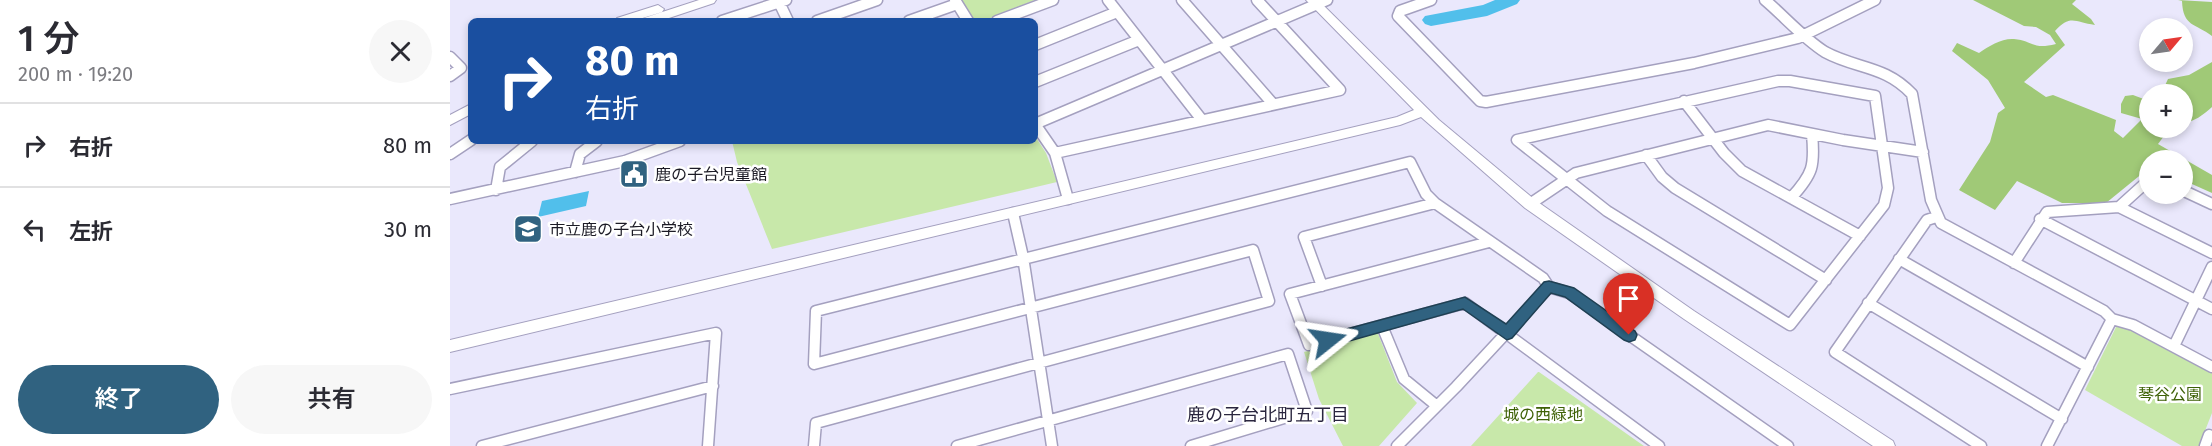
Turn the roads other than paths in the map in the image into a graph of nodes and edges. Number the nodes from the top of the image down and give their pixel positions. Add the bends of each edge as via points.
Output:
1 (682, 0) edge
2 (710, 0) edge
3 (877, 0) edge
4 (1053, 0) edge
5 (1108, 0) edge
6 (1182, 0) edge
7 (1257, 0) edge
8 (1431, 0) edge
9 (1766, 0) edge
10 (1875, 0) edge
11 (781, 1) edge
12 (956, 2) edge
13 (1040, 2) edge
14 (1319, 2) edge
15 (1117, 12) junction
16 (671, 17) edge
17 (630, 18) edge
18 (731, 18) edge
19 (787, 18) edge
20 (826, 18) edge
21 (916, 18) edge
22 (966, 18) edge
23 (1004, 18) edge
24 (1276, 21) junction
25 (1804, 35) junction
26 (1139, 40) junction
27 (1038, 44) edge
28 (1222, 45) junction
29 (450, 57) edge
30 (1163, 70) junction
31 (450, 76) edge
32 (1038, 81) edge
33 (468, 99) edge
34 (1684, 101) junction
35 (1273, 104) junction
36 (450, 110) edge
37 (468, 110) edge
38 (1423, 111) junction
39 (1202, 120) junction
40 (450, 121) edge
41 (1038, 123) edge
42 (1038, 129) edge
43 (1812, 134) junction
44 (1713, 139) junction
45 (468, 142) edge
46 (528, 144) edge
47 (593, 144) edge
48 (672, 144) edge
49 (1882, 146) junction
50 (1923, 152) junction
51 (1054, 153) junction
52 (450, 154) edge
53 (1646, 155) junction
54 (575, 172) junction
55 (1566, 180) junction
56 (2139, 189) edge
57 (496, 190) junction
58 (2193, 195) edge
59 (1791, 198) junction
60 (1068, 199) junction
61 (450, 200) edge
62 (1435, 203) junction
63 (1530, 204) junction
64 (2212, 204) edge
65 (2119, 207) junction
66 (1013, 213) junction
67 (1936, 218) junction
68 (2040, 219) junction
69 (1860, 236) junction
70 (1490, 242) junction
71 (2212, 253) edge
72 (1023, 257) junction
73 (1899, 259) junction
74 (2013, 262) junction
75 (2212, 267) edge
76 (1826, 280) junction
77 (1322, 285) junction
78 (1549, 287) junction
79 (2195, 300) junction
80 (1868, 303) junction
81 (1030, 308) junction
82 (2212, 309) edge
83 (2112, 319) junction
84 (1383, 326) junction
85 (1507, 333) junction
86 (450, 346) edge
87 (2174, 346) junction
88 (1039, 361) junction
89 (2088, 367) junction
90 (2212, 367) edge
91 (713, 386) junction
92 (450, 389) edge
93 (1437, 406) junction
94 (2062, 419) junction
95 (1047, 420) junction
96 (2212, 437) edge
97 (489, 445) edge
98 (708, 446) edge
99 (814, 446) edge
100 (957, 446) edge
101 (1052, 446) edge
102 (1191, 446) edge
103 (1397, 446) edge
104 (1659, 446) edge
105 (1788, 446) edge
106 (1887, 446) edge
107 (1981, 446) edge
108 (2047, 446) edge
109 (2205, 446) edge

1 - 17 street
2 - 16 street
3 - 20 street
4 - 13 street
5 - 15 street
6 - 28 street
7 - 24 street
8 - 25 street via 1398,15 1480,101 1486,102 1694,63
9 - 25 street
10 - 25 street
11 - 18 street
11 - 19 street
12 - 21 street
12 - 22 street
13 - 23 street
14 - 24 street
14 - 38 street
15 - 26 street
15 - 27 street
24 - 28 street
24 - 35 street via 1340,90
25 - 50 street via 1832,56 1875,67 1903,83 1914,100
26 - 30 street
26 - 32 street
28 - 30 street
28 - 35 street
29 - 31 street via 461,68
30 - 39 street
30 - 41 street
33 - 36 street
34 - 44 street
34 - 49 street via 1778,81 1875,96
34 - 55 street via 1517,140
35 - 39 street
37 - 40 street
38 - 60 street via 1400,121
38 - 63 street
39 - 51 street
42 - 51 street
43 - 44 street via 1768,125
43 - 49 street
43 - 59 street via 1816,163 1813,174
44 - 53 street
44 - 59 street via 1742,171
45 - 52 street
46 - 57 street via 500,166
47 - 54 street via 580,154
48 - 54 street via 624,161
49 - 50 street
49 - 69 street via 1888,188 1884,205
50 - 67 street
51 - 60 street
53 - 55 street via 1576,173
53 - 76 street via 1674,188
54 - 57 street
55 - 63 street
55 - 76 street via 1608,211 1790,326
56 - 65 street
57 - 61 street
58 - 64 street
59 - 69 street
60 - 66 street
62 - 70 street
62 - 72 street via 1410,162
62 - 77 street via 1304,237
63 - 106 street
65 - 68 street via 2047,212
65 - 71 street
66 - 72 street
66 - 86 street
67 - 73 street via 1927,220
67 - 74 street
68 - 74 street
68 - 79 street
69 - 76 street
70 - 77 street
70 - 78 street via 1543,278
72 - 81 street
72 - 81 street via 816,311 814,364
73 - 80 street
73 - 89 street
74 - 83 street
75 - 79 street
77 - 84 street via 1290,294 1310,345
78 - 85 street
78 - 105 street via 1569,293
79 - 82 street
79 - 87 street
80 - 94 street
80 - 107 street via 1835,352
81 - 88 street
81 - 88 street via 1253,250 1269,301
83 - 87 street
83 - 89 street
84 - 85 street via 1465,303
84 - 93 street via 1404,379
85 - 93 street
85 - 104 street
87 - 90 street
88 - 95 street
88 - 99 street via 816,423
89 - 94 street
91 - 92 street via 716,333
91 - 97 street
91 - 98 street
93 - 103 street
94 - 108 street
95 - 100 street
95 - 101 street
95 - 102 street via 1288,354 1307,411
96 - 109 street via 2209,435

